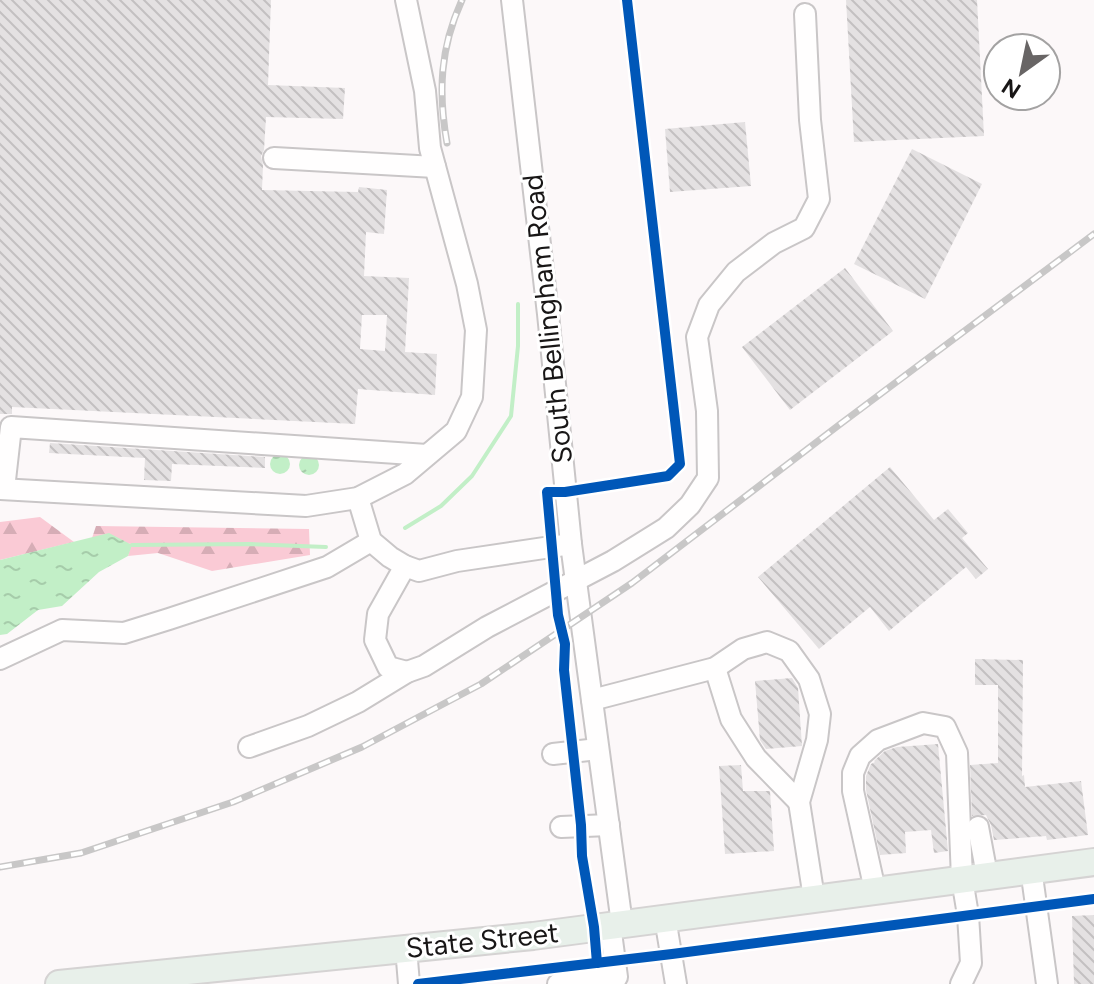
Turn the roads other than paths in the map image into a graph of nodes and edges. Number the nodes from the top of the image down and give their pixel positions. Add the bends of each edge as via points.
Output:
1 (406, 0) edge
2 (512, 0) edge
3 (805, 14) dead end
4 (274, 158) dead end
5 (435, 167) junction
6 (427, 455) junction
7 (2, 489) edge
8 (358, 498) junction
9 (371, 541) junction
10 (571, 544) junction
11 (405, 566) junction
12 (576, 581) junction
13 (0, 659) edge
14 (715, 668) junction
15 (407, 672) junction
16 (592, 700) junction
17 (249, 747) dead end
18 (598, 749) junction
19 (553, 754) dead end
20 (799, 802) junction
21 (609, 825) junction
22 (561, 827) dead end
23 (978, 827) dead end
24 (1094, 862) edge
25 (1031, 869) junction
26 (974, 877) junction
27 (875, 890) junction
28 (814, 898) junction
29 (665, 918) junction
30 (616, 925) junction
31 (406, 948) junction
32 (202, 977) edge
33 (59, 984) edge
34 (409, 984) edge
35 (558, 984) edge
36 (676, 984) edge
37 (961, 984) edge
38 (1047, 984) edge

1 - 5 street
2 - 10 street, South Bellingham Road
3 - 12 street via 819,199 804,228 736,272 709,305 697,337 707,411 708,478 666,528
4 - 5 street
5 - 6 street via 476,330 472,397 456,431
6 - 7 street via 11,427
6 - 8 street via 405,474
7 - 8 street via 306,506
8 - 9 street
9 - 11 street
9 - 13 street via 327,567 169,619 124,633 62,630
10 - 11 street via 419,571
10 - 12 street, South Bellingham Road
11 - 15 street via 378,614 375,640 388,667
12 - 15 street
12 - 16 street, South Bellingham Road
14 - 16 street
14 - 20 street via 731,719 756,758
14 - 20 street via 743,649 767,642 789,651 809,679 820,714
15 - 17 street via 308,726
16 - 18 street, South Bellingham Road
18 - 19 street
18 - 21 street, South Bellingham Road
20 - 28 street
21 - 22 street
21 - 30 street, South Bellingham Road
23 - 26 street
24 - 25 main road, State Street
25 - 26 main road, State Street
25 - 38 street
26 - 27 main road, State Street
26 - 27 street via 957,753 945,727 923,723 878,740 860,756 853,773
26 - 37 street via 968,915 971,963
27 - 28 main road, State Street
28 - 29 main road, State Street
29 - 30 main road, State Street
29 - 36 street
30 - 31 main road, State Street
30 - 35 street, South Bellingham Road via 617,977
31 - 32 main road, State Street
31 - 34 street
32 - 33 main road, State Street

